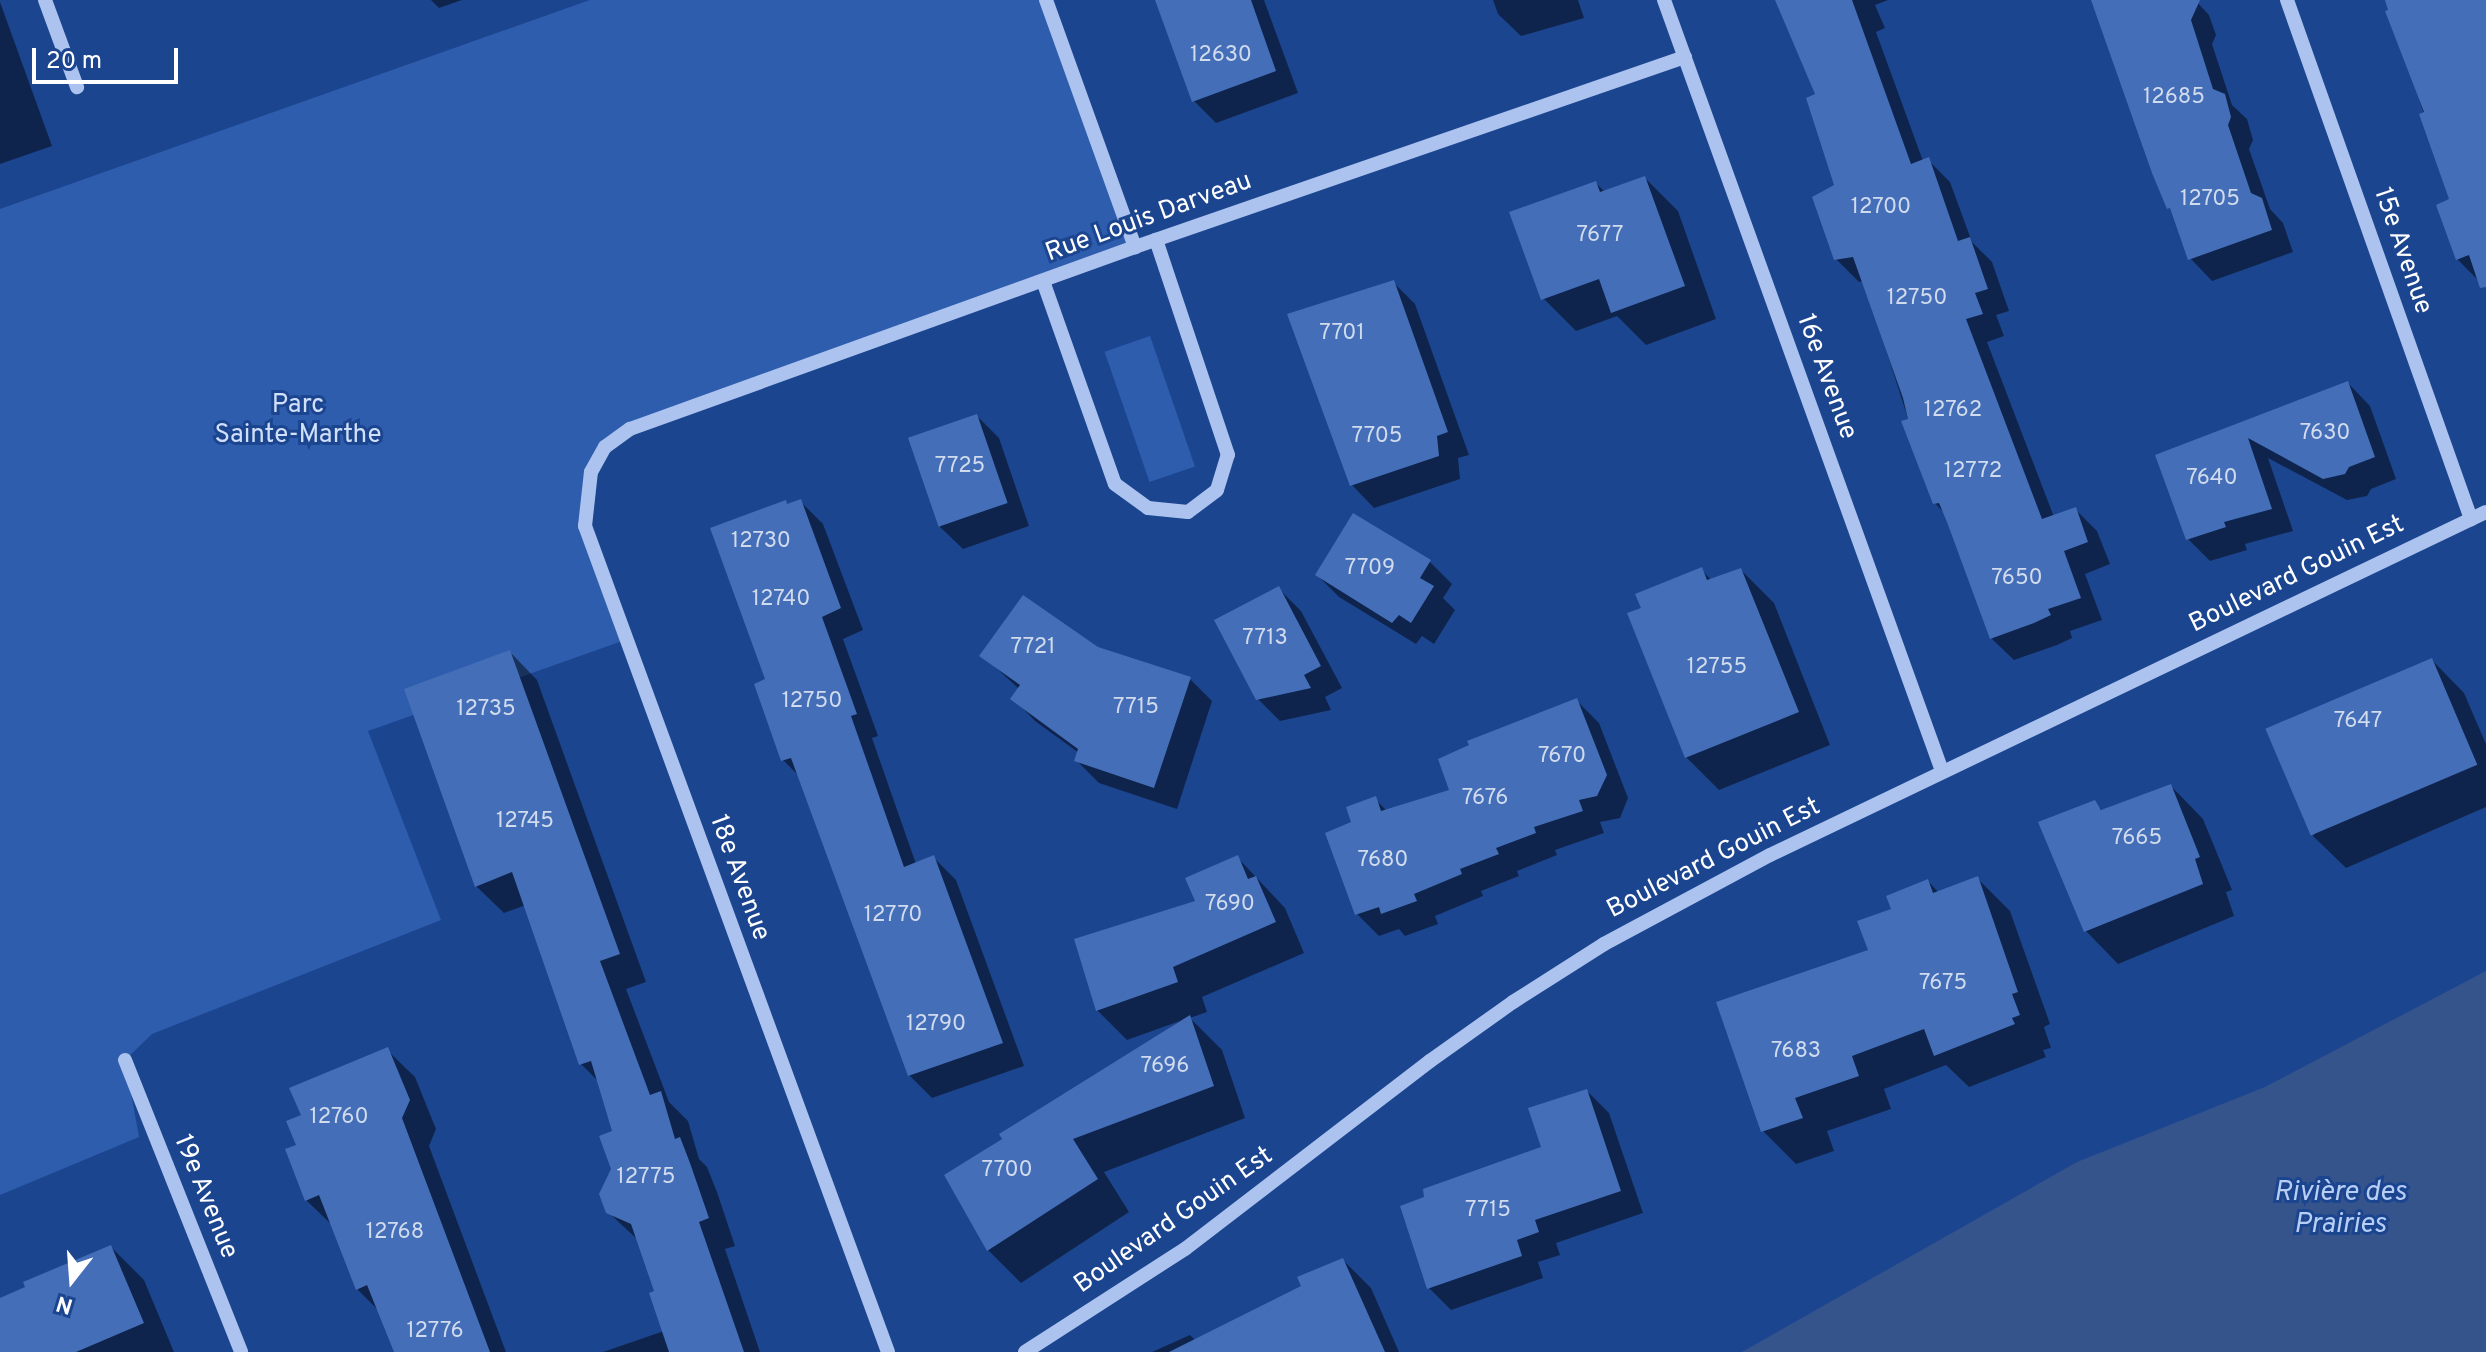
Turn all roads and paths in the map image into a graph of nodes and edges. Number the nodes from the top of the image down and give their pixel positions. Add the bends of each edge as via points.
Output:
1 (45, 0) edge
2 (1046, 0) edge
3 (1664, 0) edge
4 (2287, 0) edge
5 (1685, 57) junction
6 (77, 87) dead end
7 (1156, 240) junction
8 (1135, 247) junction
9 (1043, 281) junction
10 (630, 429) joint
11 (2486, 512) edge
12 (2471, 519) junction
13 (1942, 771) junction
14 (125, 1060) dead end
15 (241, 1352) edge
16 (888, 1352) edge
17 (1025, 1352) edge

1 - 6 street
2 - 8 street
3 - 5 street, 16e Avenue
4 - 12 street, 15e Avenue
5 - 7 street, Rue Louis Darveau
5 - 13 street, 16e Avenue
7 - 8 street, Rue Louis Darveau
7 - 9 street via 1228,455 1217,490 1188,512 1148,508 1115,484
8 - 9 street, Rue Louis Darveau
9 - 10 street, Rue Louis Darveau
10 - 16 street, 18e Avenue via 605,447 591,472 585,526
11 - 12 street, Boulevard Gouin Est
12 - 13 street, Boulevard Gouin Est
13 - 17 street, Boulevard Gouin Est via 1770,855 1565,968 1430,1061 1185,1249
14 - 15 street, 19e Avenue

